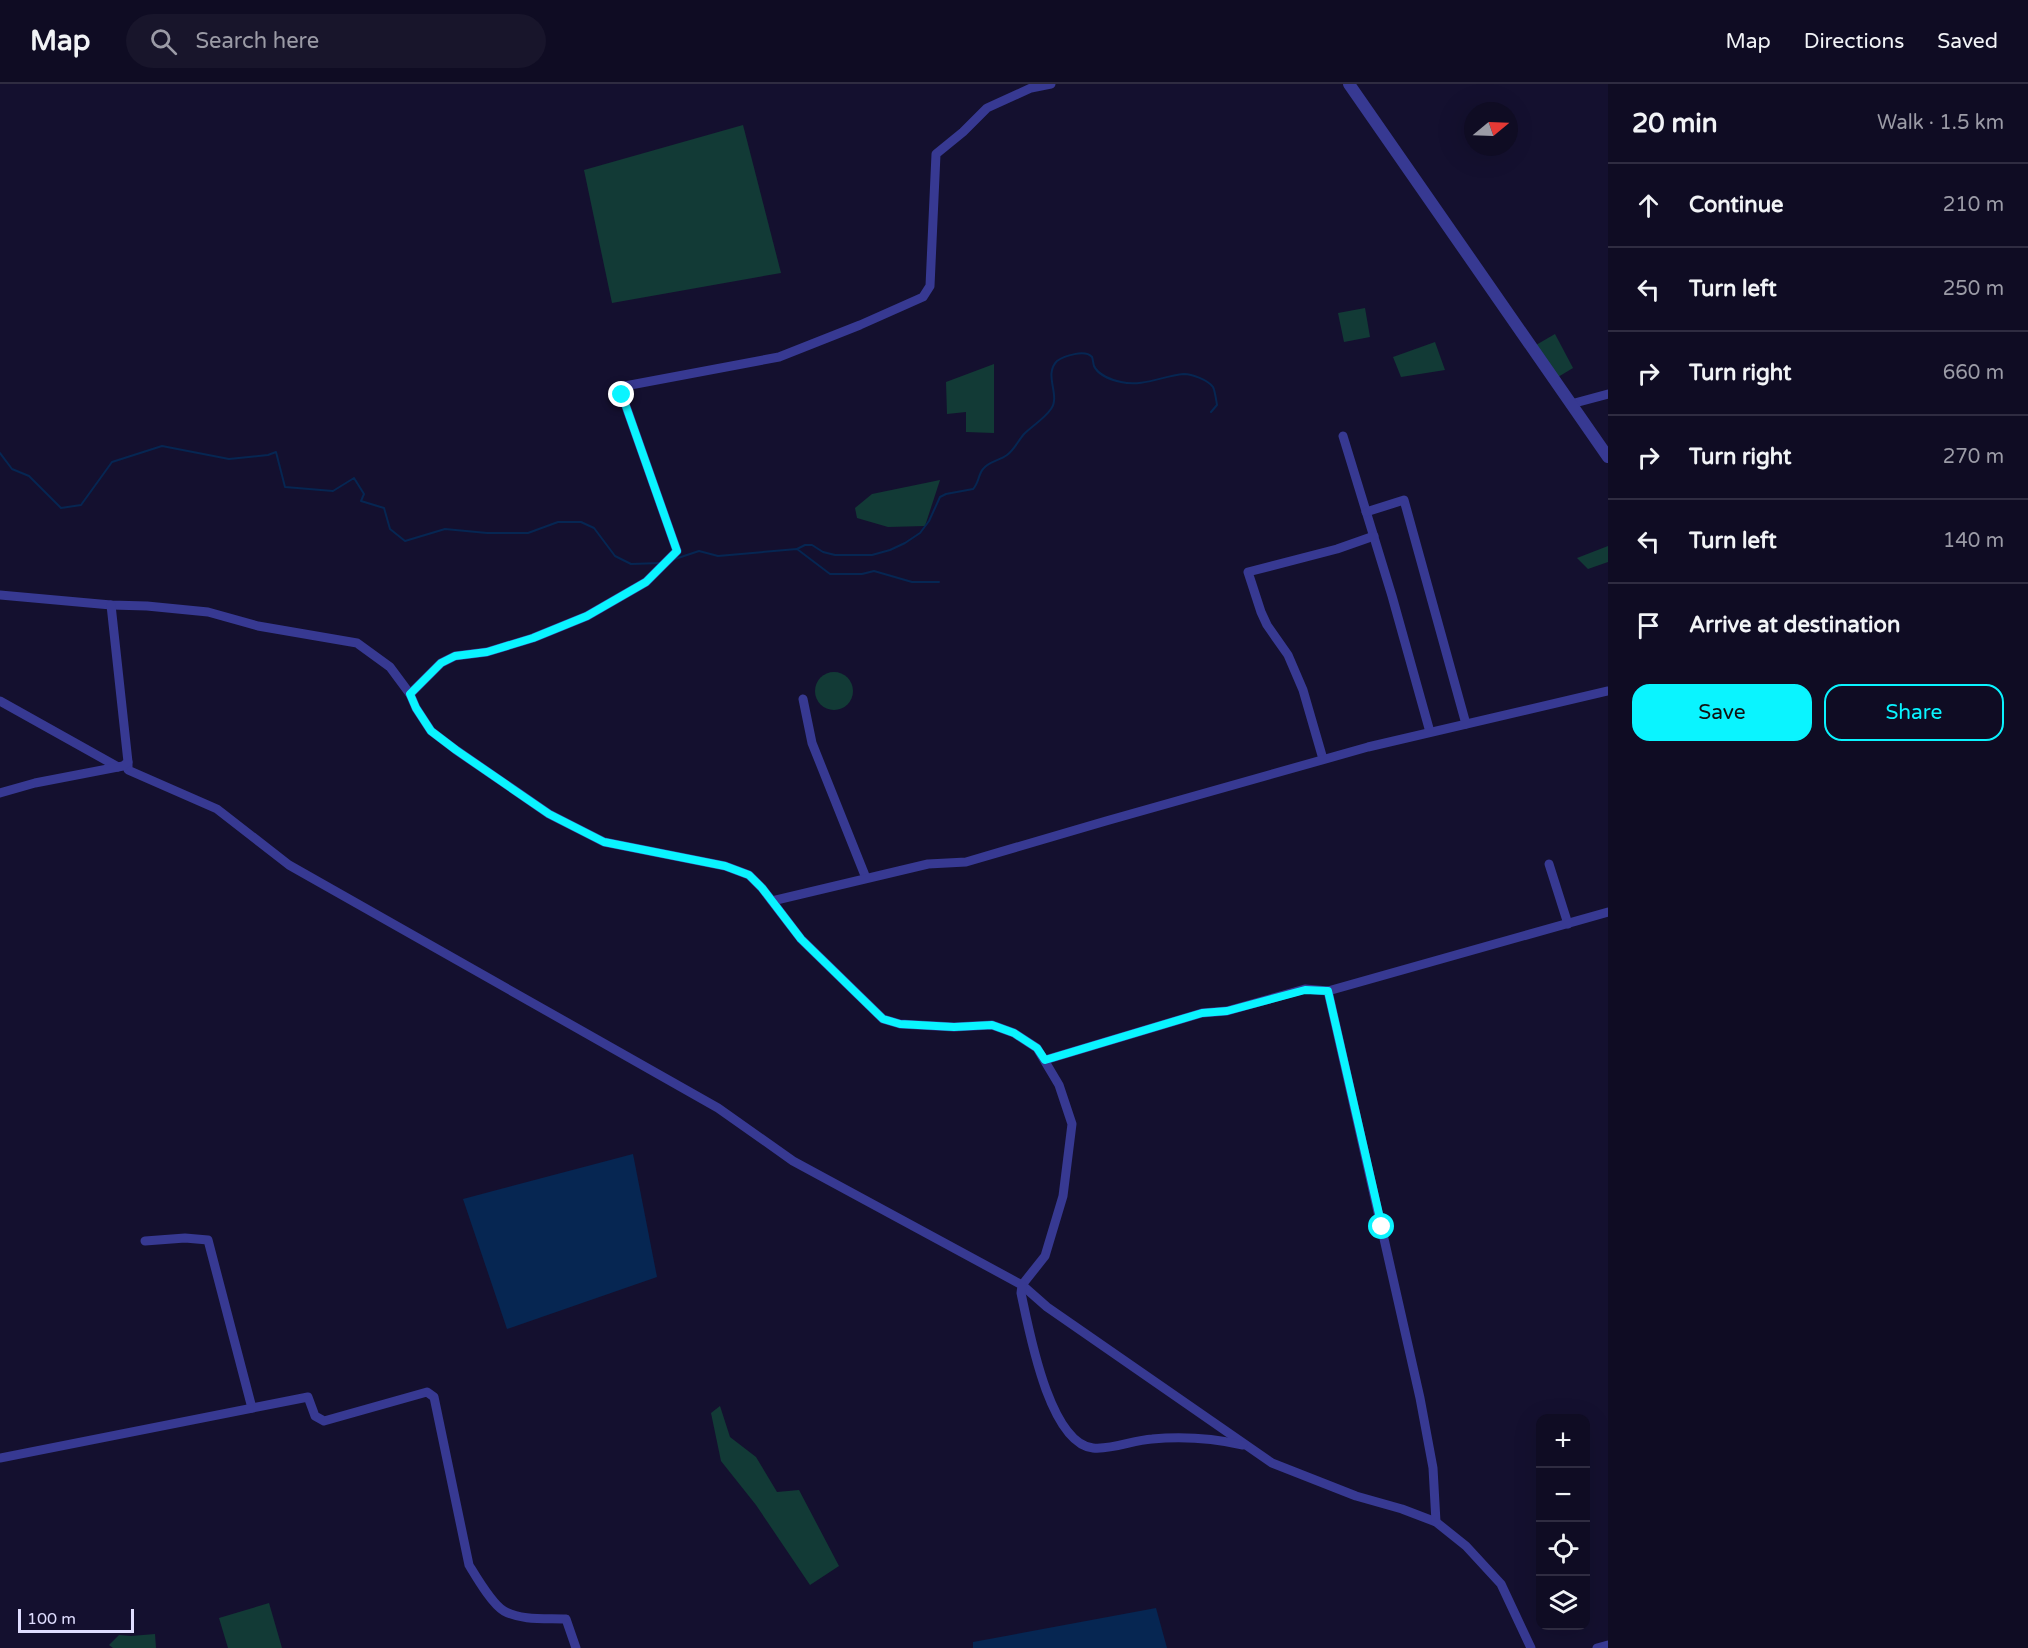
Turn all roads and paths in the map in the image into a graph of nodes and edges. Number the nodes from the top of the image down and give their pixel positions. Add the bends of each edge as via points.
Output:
1 (1051, 84) edge
2 (1349, 84) edge
3 (1608, 394) edge
4 (1571, 404) junction
5 (1342, 436) dead end
6 (1608, 457) edge
7 (1366, 512) junction
8 (1374, 537) junction
9 (0, 595) edge
10 (111, 606) junction
11 (1608, 691) edge
12 (410, 694) junction
13 (803, 699) dead end
14 (0, 701) edge
15 (1466, 724) junction
16 (1430, 732) junction
17 (1323, 759) junction
18 (128, 762) junction
19 (118, 767) junction
20 (0, 793) edge
21 (1549, 864) dead end
22 (866, 878) junction
23 (772, 901) junction
24 (1608, 912) edge
25 (1568, 924) junction
26 (1328, 991) junction
27 (1045, 1060) junction
28 (145, 1241) dead end
29 (1022, 1285) junction
30 (252, 1408) junction
31 (1248, 1446) junction
32 (0, 1458) edge
33 (1436, 1522) junction
34 (1608, 1646) edge
35 (576, 1648) edge
36 (1531, 1648) edge
37 (1597, 1648) edge

1 - 12 street via 1031,88 987,108 936,154 930,286 923,297 779,357 625,386 622,395 677,551 646,582 587,616 533,638 487,652 455,656 441,663
2 - 4 street
3 - 4 street
4 - 6 street
5 - 7 street
7 - 8 street
7 - 15 street via 1404,500
8 - 16 street
8 - 17 street via 1248,572 1267,625 1288,655 1303,690
9 - 10 street
10 - 12 street via 208,612 258,626 357,643 390,667
10 - 18 street
11 - 15 street
12 - 23 street via 431,731 549,814 604,842 671,854 749,875
13 - 22 street via 812,743
14 - 19 street
15 - 16 street
16 - 17 street
17 - 22 street via 966,862 928,864
18 - 19 street
18 - 29 street via 128,770 218,809 289,865 718,1108 793,1161
19 - 20 street
21 - 25 street
22 - 23 street
23 - 27 street via 801,939 883,1019 910,1025 992,1025 1037,1048
24 - 25 street
25 - 26 street
26 - 27 street via 1305,990 1227,1011 1202,1013
26 - 33 street via 1420,1398 1433,1468
27 - 29 street via 1059,1085 1072,1124 1063,1196 1045,1256
28 - 30 street via 208,1240
29 - 31 street via 1047,1307
29 - 31 street via 1041,1381 1069,1434 1082,1446 1209,1438
30 - 32 street
30 - 35 street via 308,1397 315,1416 324,1421 427,1392 434,1397 469,1565 504,1611 530,1618 566,1619
31 - 33 street via 1272,1462 1356,1496
33 - 36 street via 1466,1546 1501,1584
34 - 37 street

